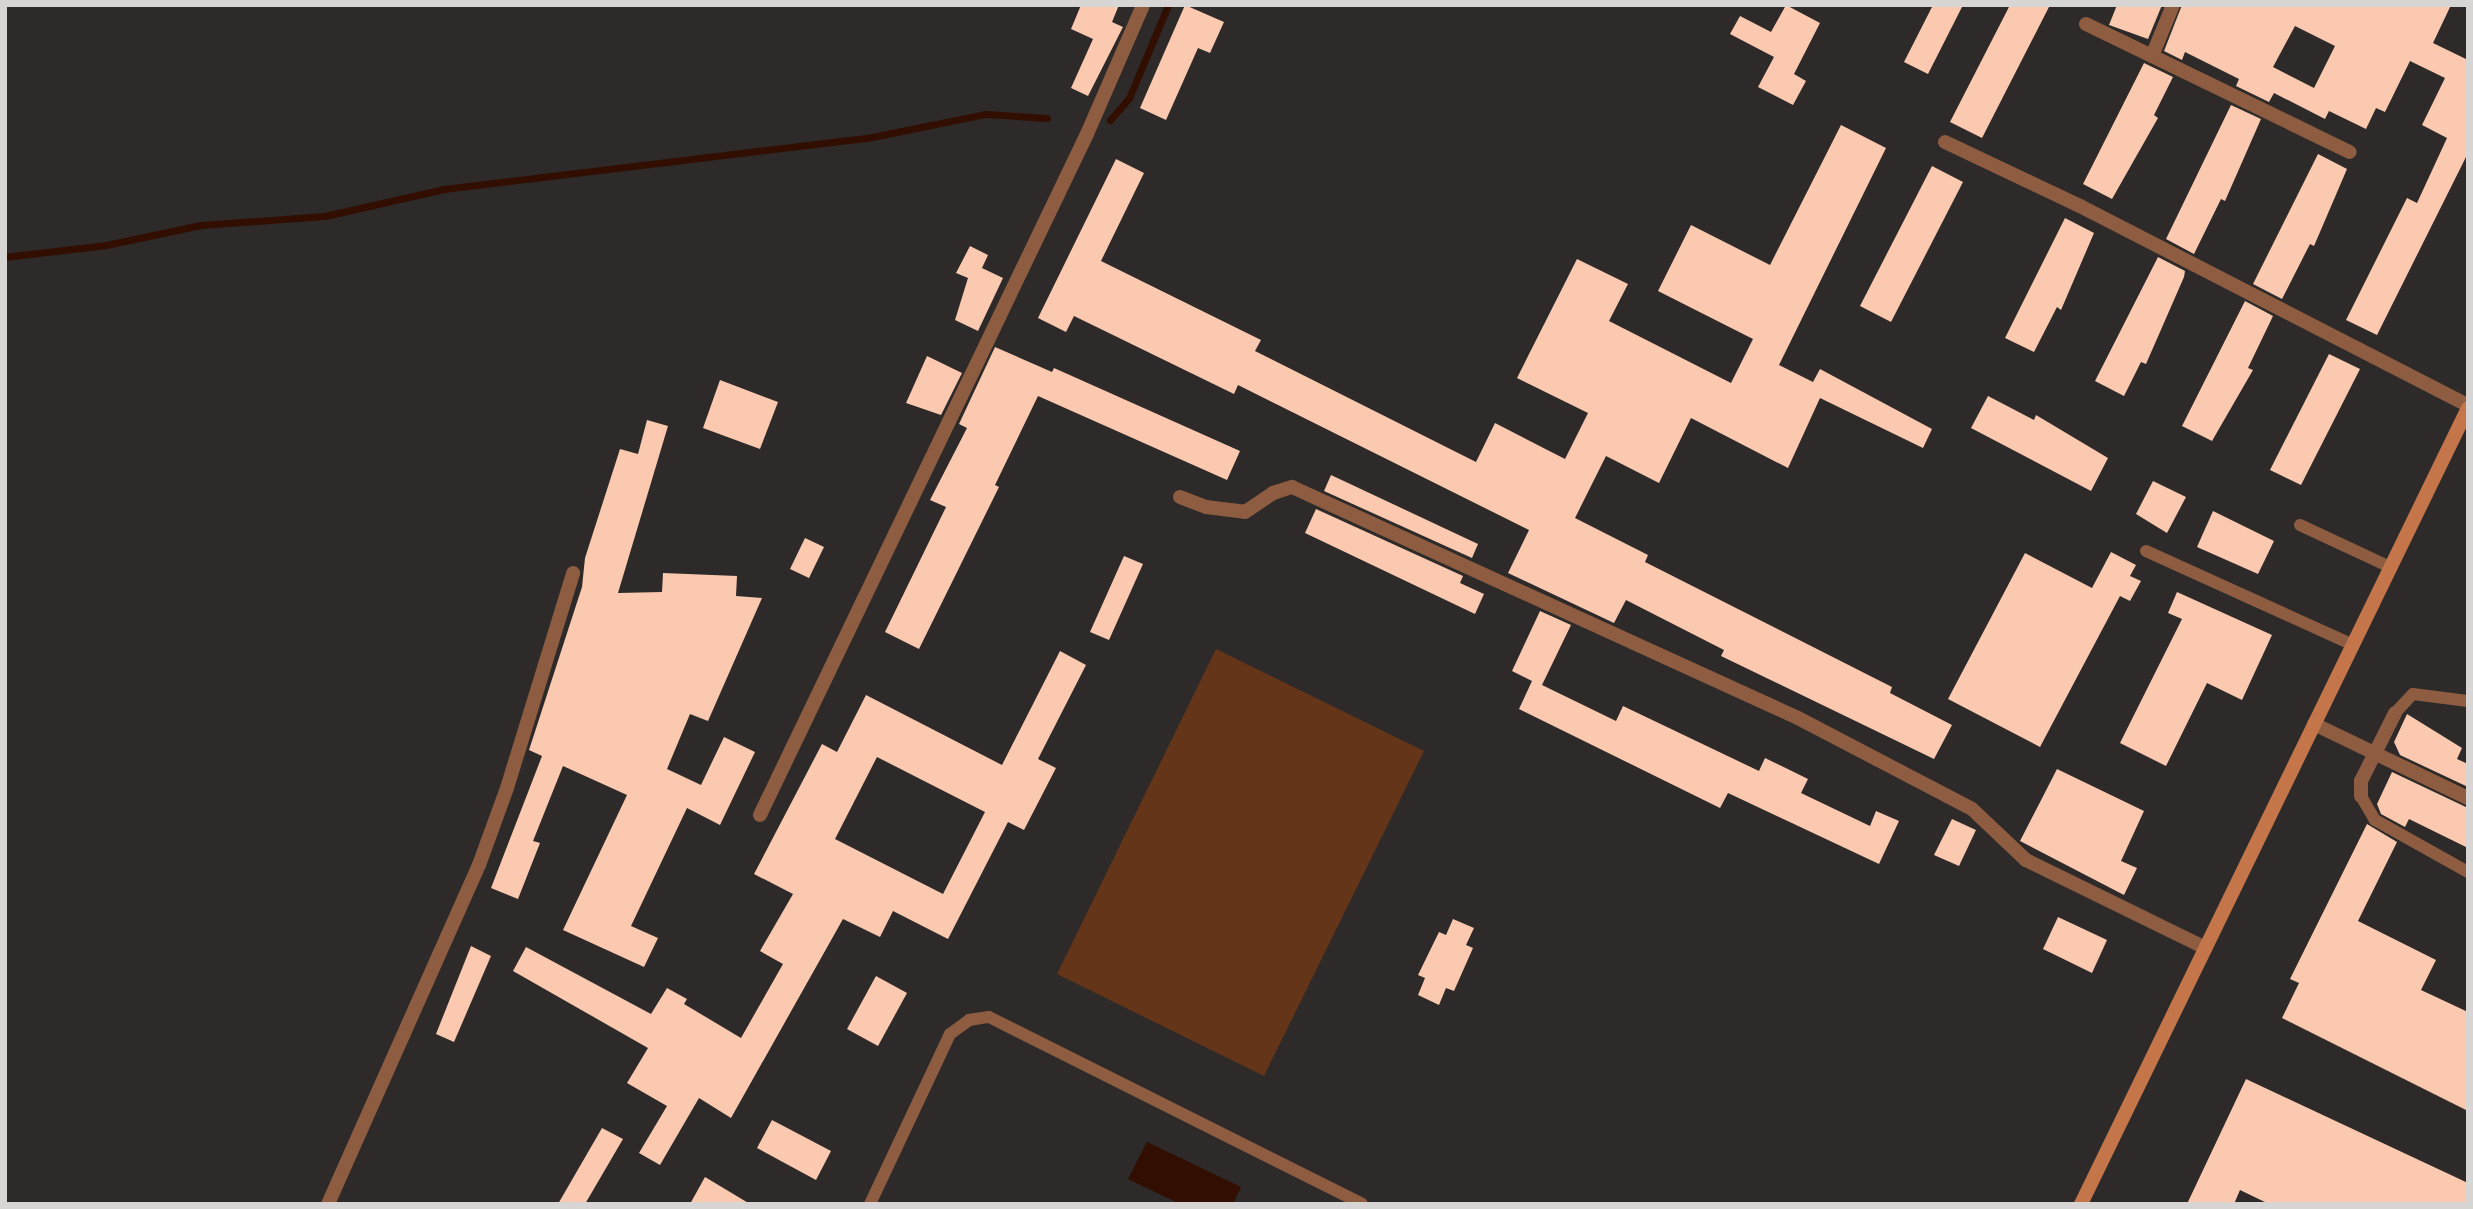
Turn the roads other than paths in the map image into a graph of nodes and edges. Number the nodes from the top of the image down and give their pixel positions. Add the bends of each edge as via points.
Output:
1 (1143, 5) edge
2 (2173, 5) edge
3 (2085, 24) dead end
4 (2152, 56) junction
5 (1945, 142) dead end
6 (2350, 152) dead end
7 (2468, 407) edge
8 (1180, 497) dead end
9 (2300, 525) dead end
10 (2146, 551) dead end
11 (2390, 568) junction
12 (573, 573) dead end
13 (2353, 645) junction
14 (2468, 701) edge
15 (2395, 713) joint
16 (2314, 724) junction
17 (2373, 753) junction
18 (2361, 796) joint
19 (2468, 798) edge
20 (760, 815) dead end
21 (2468, 872) edge
22 (2206, 948) junction
23 (328, 1204) edge
24 (870, 1204) edge
25 (1362, 1204) edge
26 (2081, 1204) edge

1 - 20 street via 1087,134
2 - 4 street
3 - 4 street
4 - 6 street
5 - 7 street via 2217,274
7 - 11 street
8 - 22 street via 1206,507 1245,512 1273,493 1292,487 1798,719 1972,809 2026,860
9 - 11 lane
10 - 13 lane
11 - 13 street
12 - 23 street via 508,788 479,865
13 - 16 street
14 - 15 lane via 2413,694
15 - 17 street
16 - 17 street
16 - 22 street
17 - 18 street via 2361,781
17 - 19 street
18 - 21 lane via 2375,820
22 - 26 street
24 - 25 lane via 950,1034 969,1020 989,1017

